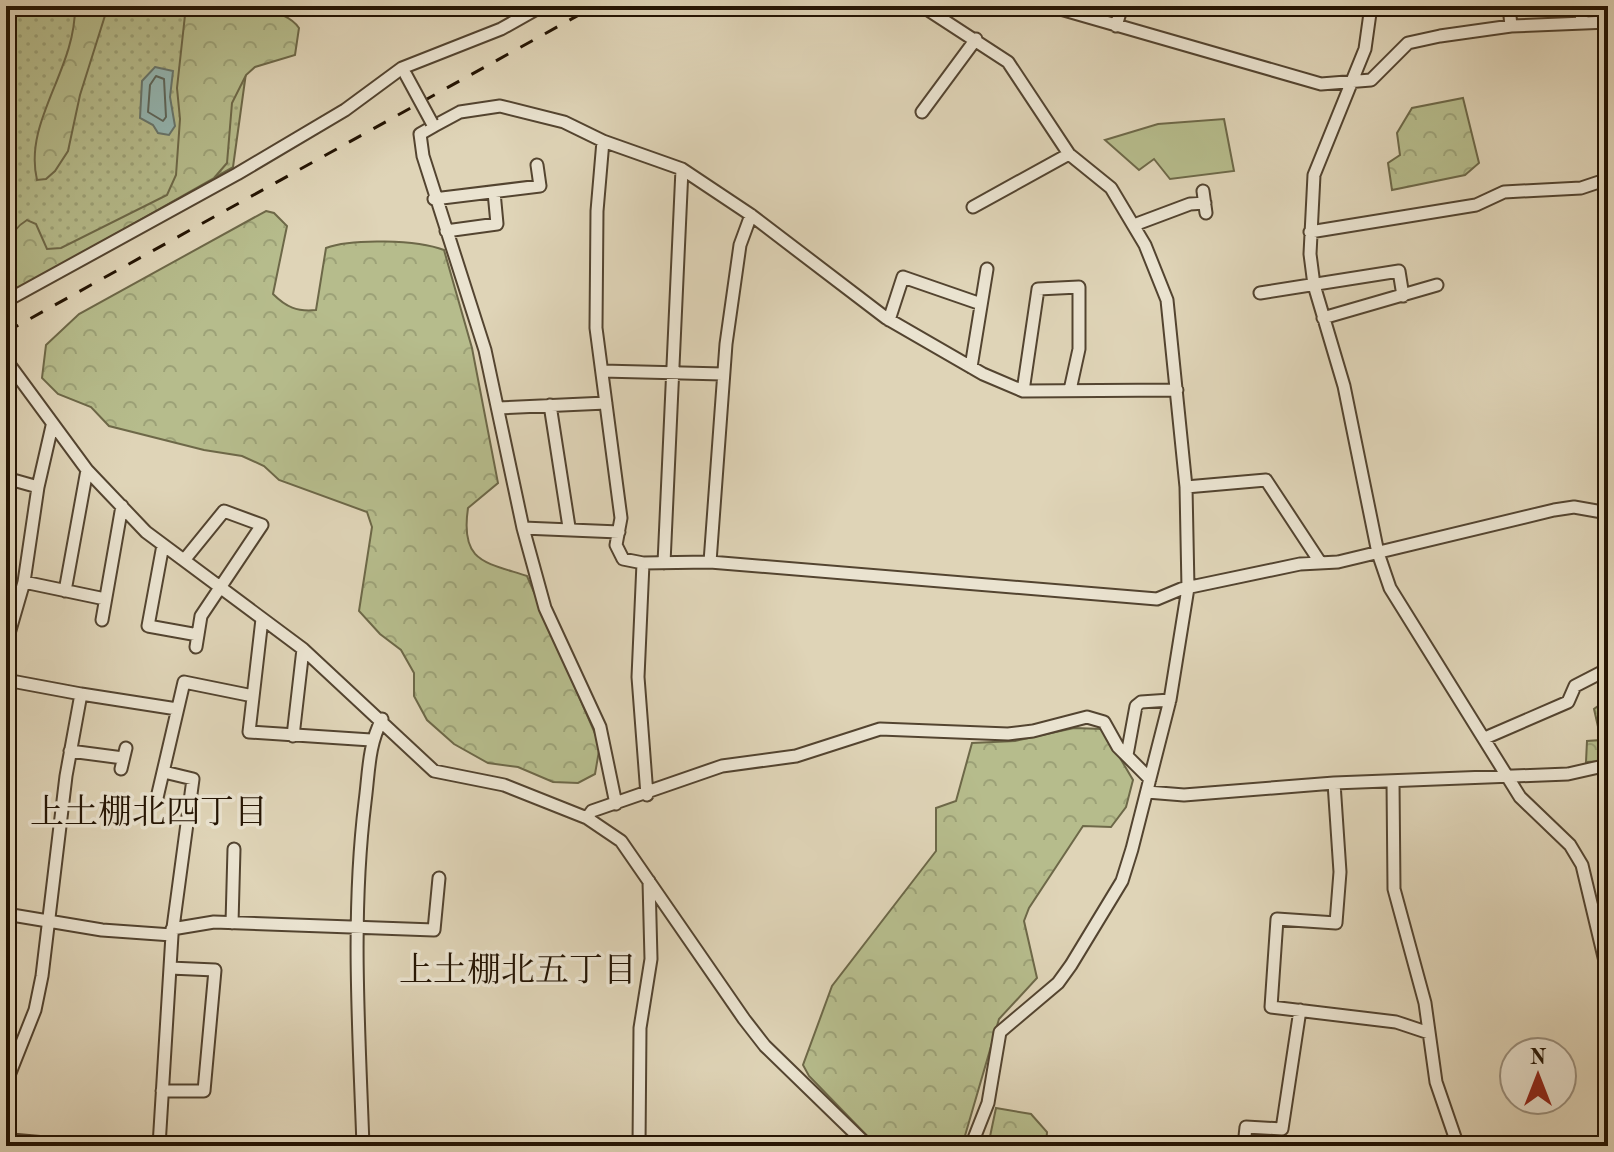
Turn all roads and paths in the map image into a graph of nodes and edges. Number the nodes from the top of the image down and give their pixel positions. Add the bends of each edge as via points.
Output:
1 (542, 6) edge
2 (922, 6) edge
3 (1050, 6) edge
4 (1122, 6) edge
5 (1371, 6) edge
6 (1509, 6) edge
7 (1581, 6) edge
8 (1608, 22) edge
9 (1582, 23) junction
10 (1116, 26) junction
11 (1511, 26) junction
12 (976, 39) junction
13 (404, 71) junction
14 (1349, 82) junction
15 (922, 112) dead end
16 (433, 124) junction
17 (603, 141) junction
18 (1069, 154) junction
19 (537, 165) dead end
20 (682, 169) junction
21 (1608, 179) edge
22 (494, 192) junction
23 (434, 199) junction
24 (1205, 202) dead end
25 (973, 207) dead end
26 (751, 215) junction
27 (1134, 225) junction
28 (446, 231) junction
29 (1310, 232) junction
30 (987, 269) dead end
31 (1314, 285) junction
32 (1437, 285) dead end
33 (1260, 293) dead end
34 (1403, 296) junction
35 (6, 301) edge
36 (981, 304) junction
37 (1323, 318) junction
38 (889, 320) junction
39 (6, 360) edge
40 (971, 367) junction
41 (602, 371) junction
42 (673, 373) junction
43 (723, 374) junction
44 (1070, 390) junction
45 (1177, 390) junction
46 (1023, 391) junction
47 (606, 403) junction
48 (550, 405) junction
49 (498, 408) junction
50 (52, 426) junction
51 (87, 470) junction
52 (6, 478) edge
53 (38, 487) junction
54 (1186, 487) junction
55 (122, 506) junction
56 (1608, 513) edge
57 (569, 527) junction
58 (523, 528) junction
59 (619, 532) junction
60 (163, 545) junction
61 (1378, 553) junction
62 (185, 559) junction
63 (710, 562) junction
64 (1320, 562) junction
65 (643, 563) junction
66 (664, 563) junction
67 (24, 582) junction
68 (220, 584) junction
69 (1188, 588) junction
70 (65, 591) junction
71 (105, 599) junction
72 (262, 619) junction
73 (102, 620) dead end
74 (6, 644) edge
75 (303, 649) junction
76 (1608, 669) edge
77 (6, 680) edge
78 (81, 694) junction
79 (253, 696) junction
80 (1170, 700) junction
81 (177, 709) junction
82 (382, 719) junction
83 (293, 736) junction
84 (1485, 738) junction
85 (371, 740) junction
86 (70, 751) junction
87 (1127, 755) junction
88 (123, 758) dead end
89 (1608, 765) edge
90 (164, 772) junction
91 (1506, 774) junction
92 (1393, 781) junction
93 (1334, 783) junction
94 (1149, 786) junction
95 (647, 795) junction
96 (156, 802) dead end
97 (616, 804) junction
98 (587, 818) junction
99 (234, 849) dead end
100 (439, 878) dead end
101 (649, 880) junction
102 (6, 914) edge
103 (50, 922) junction
104 (232, 923) junction
105 (356, 929) junction
106 (172, 932) junction
107 (170, 968) junction
108 (1608, 974) edge
109 (1300, 1010) junction
110 (1429, 1033) junction
111 (6, 1083) edge
112 (162, 1091) junction
113 (6, 1141) edge
114 (62, 1146) edge
115 (159, 1146) edge
116 (363, 1146) edge
117 (639, 1146) edge
118 (867, 1146) edge
119 (971, 1146) edge
120 (1244, 1146) edge
121 (1458, 1146) edge

1 - 13 street
2 - 12 street
3 - 10 street
4 - 10 street
5 - 14 street via 1365,49
6 - 11 street
7 - 9 street
8 - 9 street
9 - 11 street
10 - 14 street via 1321,84
11 - 14 street via 1408,43 1371,80
12 - 15 street
12 - 18 street via 1008,62
13 - 16 street, bridge
13 - 35 street via 237,174
14 - 29 street via 1314,175
16 - 17 street via 460,112 500,106 564,122
16 - 23 street via 420,134
17 - 20 street
17 - 41 street via 596,313
18 - 25 street
18 - 27 street via 1111,188
19 - 22 street via 540,186
20 - 26 street
20 - 42 street
21 - 29 street via 1581,188 1504,192 1466,207
22 - 23 street
22 - 28 street via 497,224
23 - 28 street
24 - 27 street
26 - 38 street
26 - 43 street via 740,245
27 - 45 street via 1167,300
28 - 49 street
29 - 31 street
30 - 36 street
31 - 33 street
31 - 34 street via 1399,271
31 - 37 street
32 - 34 street
34 - 37 street
36 - 38 street via 903,277
36 - 40 street
37 - 61 street via 1344,386
38 - 40 street
39 - 50 street
40 - 46 street
41 - 42 street
41 - 47 street
42 - 43 street
42 - 66 street
43 - 63 street
44 - 45 street
44 - 46 street
44 - 46 street via 1079,349 1079,287 1038,289
45 - 54 street
47 - 48 street
47 - 59 street
48 - 49 street
48 - 57 street
49 - 58 street
50 - 51 street
50 - 53 street
51 - 55 street
51 - 70 street
52 - 53 street
53 - 67 street
54 - 64 street via 1266,480
54 - 69 street
55 - 60 street
55 - 71 street
56 - 61 street via 1574,507 1554,510
57 - 58 street
57 - 59 street
58 - 97 street via 545,608 600,727
59 - 65 street via 618,553
60 - 62 street
60 - 68 street via 148,626 197,641 201,616
61 - 64 street
61 - 84 street via 1390,588
62 - 68 street
62 - 68 street via 224,511 262,525
63 - 66 street
63 - 69 street via 1157,599
64 - 69 street
65 - 66 street
65 - 95 street via 638,677
67 - 70 street
67 - 74 street
68 - 72 street
69 - 80 street
70 - 71 street
71 - 73 street
72 - 75 street
72 - 79 street
75 - 82 street
75 - 83 street
76 - 84 street via 1582,680 1568,702
77 - 78 street
78 - 81 street
78 - 86 street
79 - 81 street via 184,682
79 - 83 street via 249,732
80 - 87 street via 1136,706
80 - 94 street
81 - 90 street
82 - 85 street
82 - 98 street via 434,771 504,785
83 - 85 street
84 - 91 street
85 - 105 street
86 - 88 street
86 - 103 street
87 - 94 street
87 - 95 street via 1097,718 1008,734 892,728 850,736 796,756 722,766
89 - 91 street via 1568,774
90 - 96 street
90 - 106 street via 193,779
91 - 92 street
91 - 108 street via 1582,865
92 - 93 street
92 - 110 street via 1394,889
93 - 94 street via 1184,795
93 - 109 street via 1340,872 1336,923 1277,919 1271,1007
94 - 119 street via 1113,898 1058,983 1000,1032 993,1084
95 - 97 street
97 - 98 street via 592,811
98 - 101 street via 621,841
99 - 104 street
100 - 105 street via 434,930
101 - 117 street via 651,959 640,1028
101 - 118 street via 765,1046
102 - 103 street
103 - 106 street
103 - 111 street via 35,1010
104 - 105 street
104 - 106 street via 188,924
105 - 116 street
106 - 107 street
107 - 112 street
107 - 112 street via 215,970 204,1091
109 - 110 street via 1396,1022
109 - 120 street via 1282,1129 1246,1127
110 - 121 street via 1436,1082
112 - 115 street
113 - 114 street

